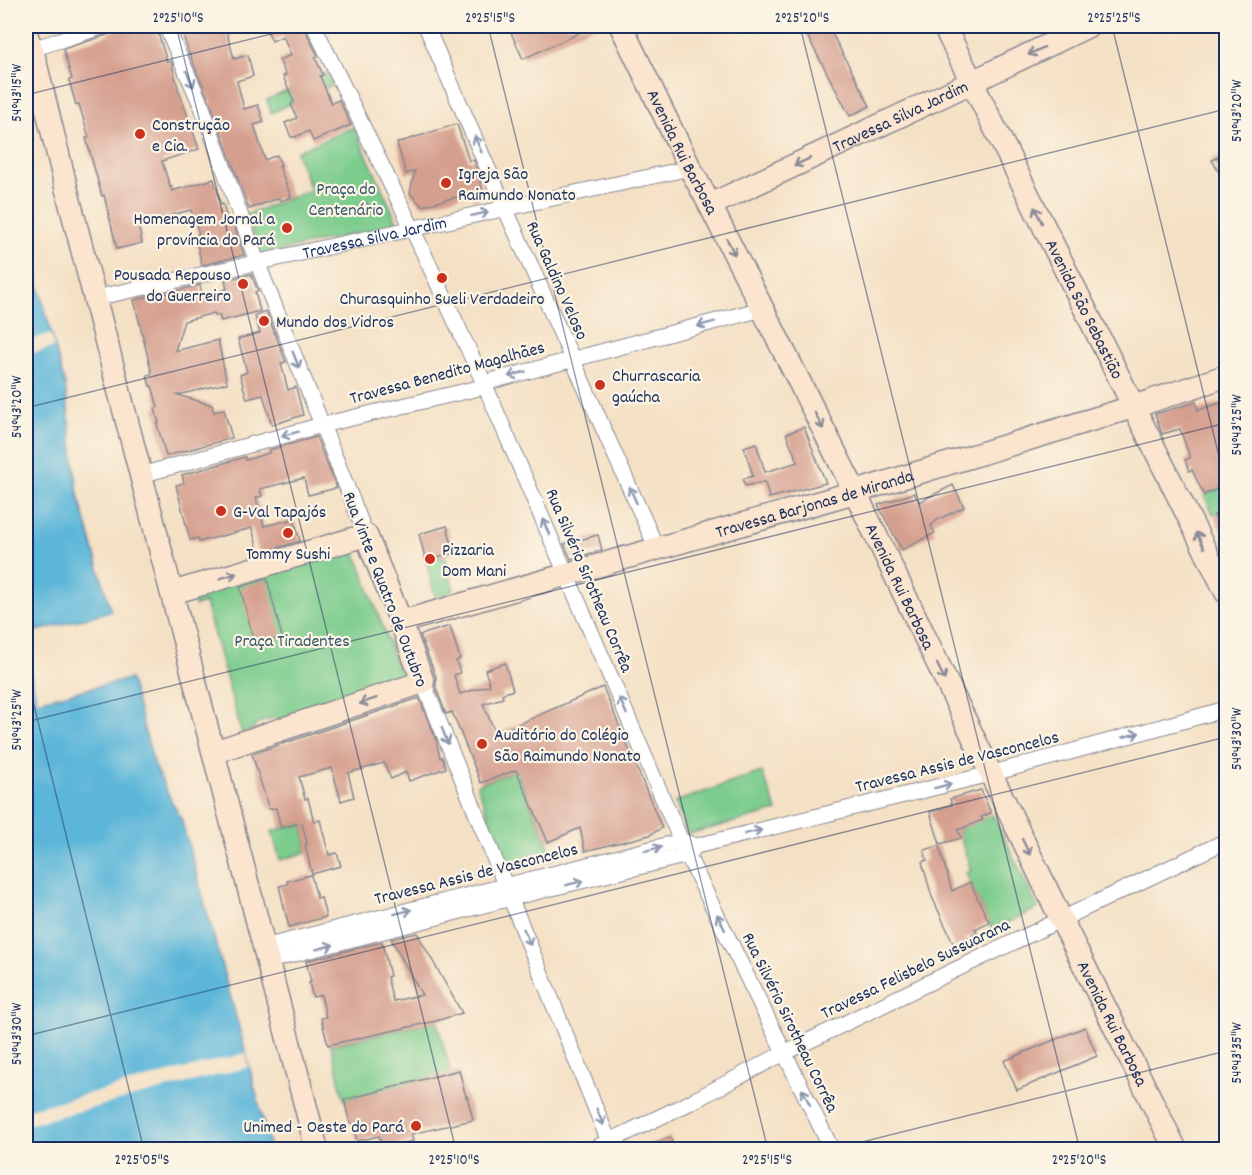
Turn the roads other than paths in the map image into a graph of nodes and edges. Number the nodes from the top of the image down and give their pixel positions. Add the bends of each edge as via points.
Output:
1 (104, 26) edge
2 (166, 26) edge
3 (314, 26) edge
4 (426, 26) edge
5 (621, 26) edge
6 (944, 26) edge
7 (1088, 26) edge
8 (29, 42) edge
9 (972, 82) junction
10 (690, 168) junction
11 (710, 205) junction
12 (505, 208) junction
13 (412, 228) junction
14 (256, 262) junction
15 (95, 298) junction
16 (762, 309) junction
17 (572, 359) junction
18 (1227, 376) edge
19 (484, 383) junction
20 (1133, 407) junction
21 (322, 425) junction
22 (141, 475) junction
23 (855, 492) junction
24 (366, 535) junction
25 (657, 549) junction
26 (566, 574) junction
27 (172, 592) junction
28 (1227, 592) edge
29 (401, 622) junction
30 (423, 682) junction
31 (1227, 709) edge
32 (214, 752) junction
33 (990, 774) junction
34 (1227, 841) edge
35 (689, 847) junction
36 (509, 892) junction
37 (1061, 919) junction
38 (266, 954) junction
39 (784, 1053) junction
40 (611, 1145) edge
41 (317, 1149) edge
42 (591, 1149) edge
43 (832, 1149) edge
44 (1176, 1149) edge

1 - 8 street
2 -> 14 street, Rua Vinte e Quatro de Outubro via 202,107
3 - 13 street, Rua Silvério Sirotheau Corrêa
12 -> 4 street, Rua Galdino Veloso
5 - 10 street, Avenida Rui Barbosa
6 - 9 street, Avenida São Sebastião
7 -> 9 street, Travessa Silva Jardim
8 - 15 street
9 -> 11 street, Travessa Silva Jardim
20 -> 9 street, Avenida São Sebastião
10 - 11 street, Avenida Rui Barbosa
10 - 12 street, Travessa Silva Jardim
11 -> 16 street, Avenida Rui Barbosa
13 -> 12 street, Travessa Silva Jardim
12 - 17 street, Rua Galdino Veloso
13 - 14 street, Travessa Silva Jardim
13 - 19 street, Rua Silvério Sirotheau Corrêa
14 - 15 street, Travessa Silva Jardim
14 -> 21 street, Rua Vinte e Quatro de Outubro
15 - 22 street
16 -> 17 street, Travessa Benedito Magalhães
16 -> 23 street, Avenida Rui Barbosa
17 -> 19 street, Travessa Benedito Magalhães
25 -> 17 street, Rua Galdino Veloso
18 - 20 street, Travessa Barjonas de Miranda
19 - 21 street, Travessa Benedito Magalhães via 483,387
26 -> 19 street, Rua Silvério Sirotheau Corrêa
20 - 23 street, Travessa Barjonas de Miranda
28 -> 20 street, Avenida São Sebastião
21 -> 22 street, Travessa Benedito Magalhães
21 - 24 street, Rua Vinte e Quatro de Outubro
22 - 27 street
23 - 25 street, Travessa Barjonas de Miranda
23 -> 33 street, Avenida Rui Barbosa
27 -> 24 street
24 - 29 street, Rua Vinte e Quatro de Outubro
25 - 26 street, Travessa Barjonas de Miranda
26 - 29 street, Travessa Barjonas de Miranda
35 -> 26 street, Rua Silvério Sirotheau Corrêa
27 - 32 street
29 - 30 street, Rua Vinte e Quatro de Outubro
30 -> 32 street
30 -> 36 street, Rua Vinte e Quatro de Outubro
33 -> 31 street, Travessa Assis de Vasconcelos
32 - 38 street
35 -> 33 street, Travessa Assis de Vasconcelos
33 -> 37 street, Avenida Rui Barbosa
34 - 37 street, Travessa Felisbelo Sussuarana
36 -> 35 street, Travessa Assis de Vasconcelos
39 -> 35 street, Rua Silvério Sirotheau Corrêa
38 -> 36 street, Travessa Assis de Vasconcelos
36 -> 40 street, Rua Vinte e Quatro de Outubro
37 - 39 street, Travessa Felisbelo Sussuarana
37 - 44 street, Avenida Rui Barbosa
38 - 41 street
39 - 40 street, Travessa Felisbelo Sussuarana
43 -> 39 street, Rua Silvério Sirotheau Corrêa
40 - 42 street, Travessa Felisbelo Sussuarana

